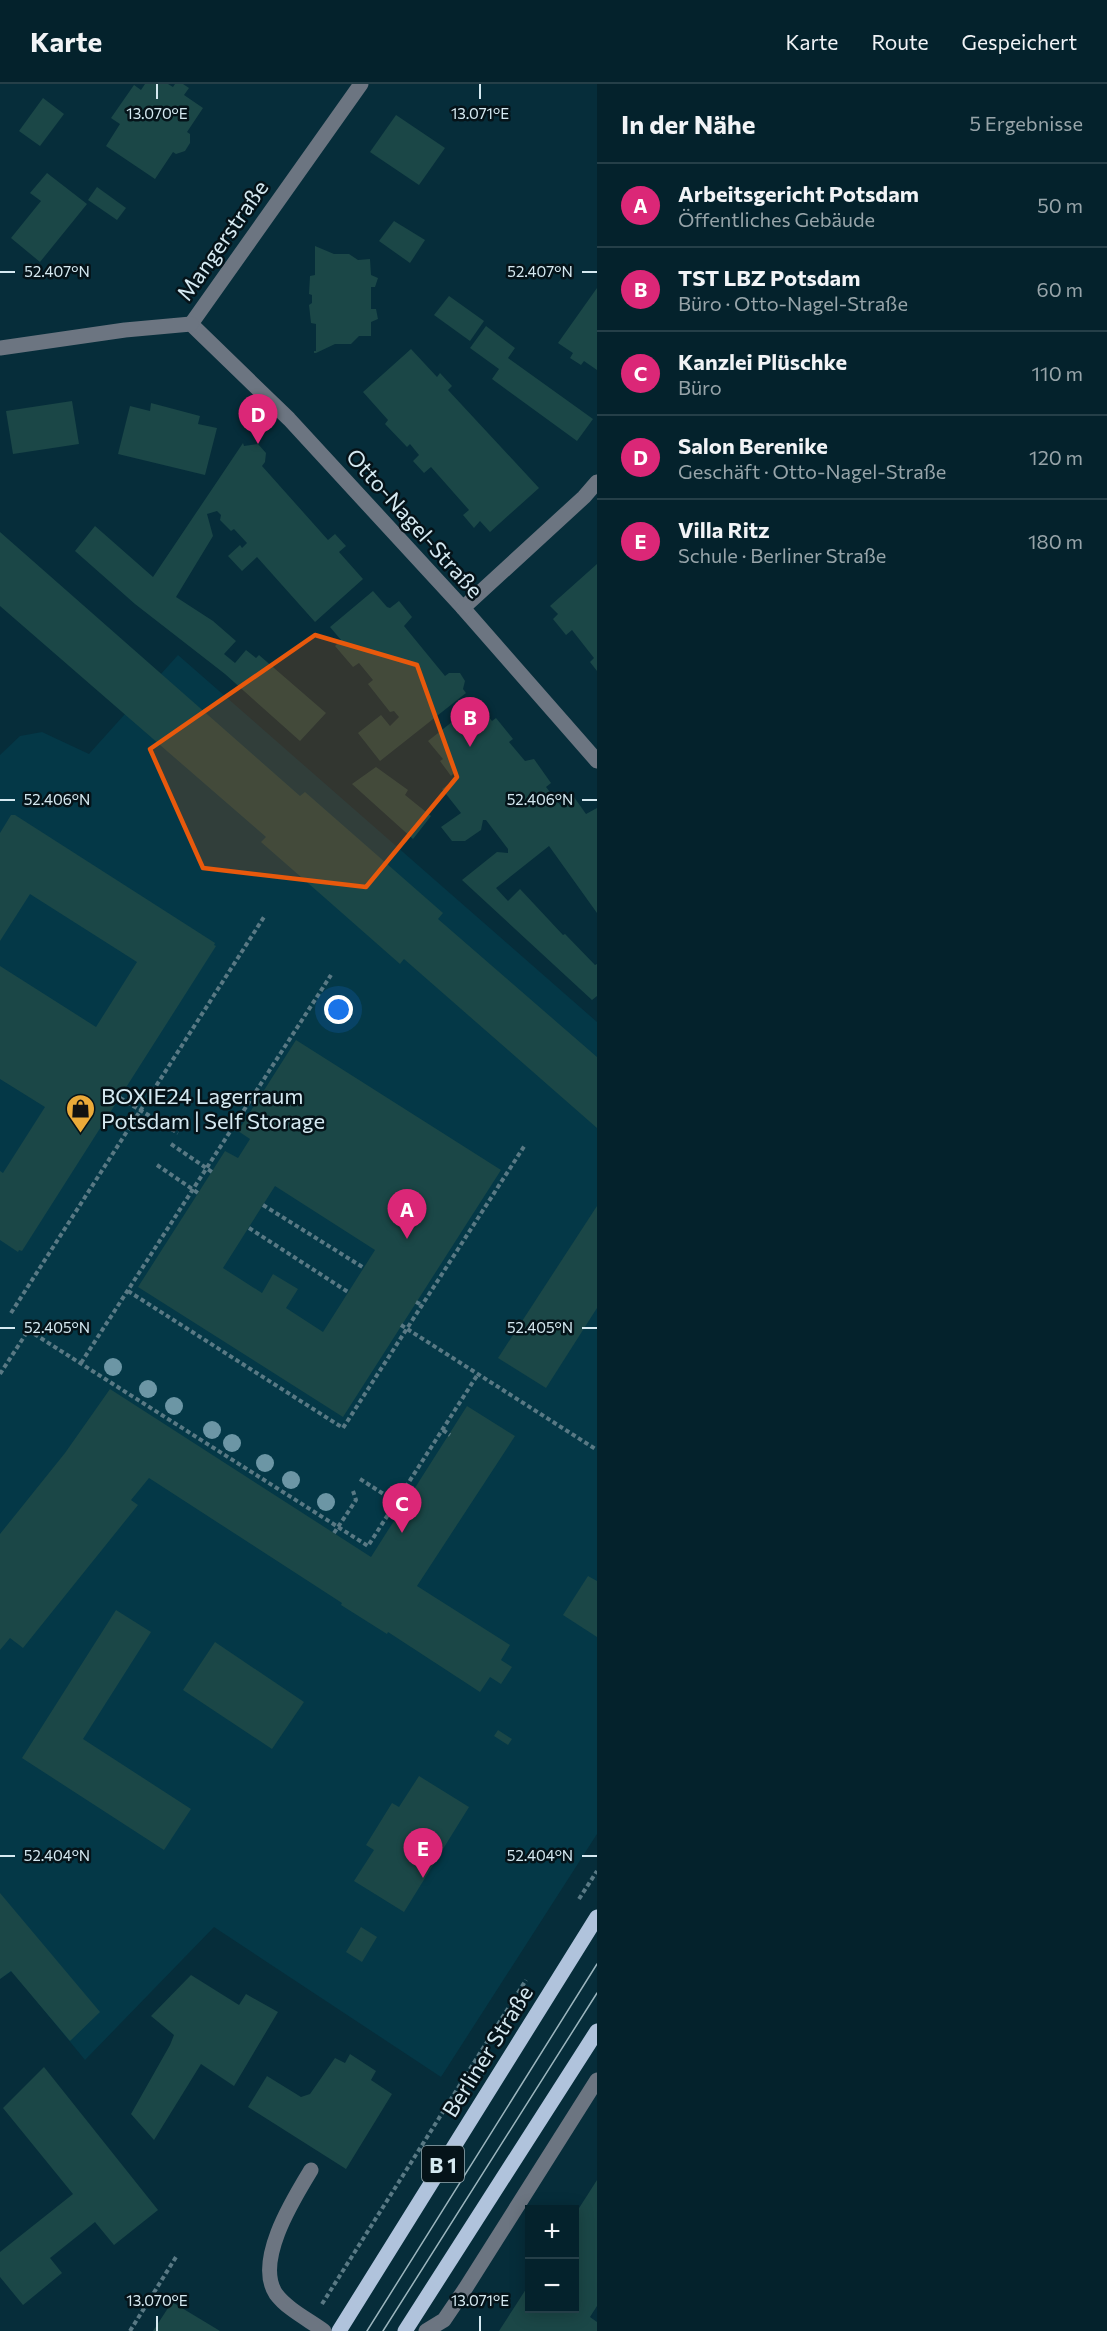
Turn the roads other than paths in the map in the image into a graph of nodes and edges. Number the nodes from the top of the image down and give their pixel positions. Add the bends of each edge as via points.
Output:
1 (361, 84) edge
2 (191, 324) junction
3 (0, 348) edge
4 (597, 482) edge
5 (463, 608) junction
6 (597, 761) edge
7 (597, 1917) edge
8 (597, 2031) edge
9 (597, 2080) edge
10 (311, 2170) dead end
11 (324, 2331) edge
12 (339, 2331) edge
13 (405, 2331) edge
14 (426, 2331) edge

1 - 2 street, Mangerstraße
2 - 3 street, Mangerstraße
2 - 5 street, Otto-Nagel-Straße via 289,419
4 - 5 street
5 - 6 street, Otto-Nagel-Straße
7 - 12 main road, Berliner Straße / B 1
8 - 13 main road, B 1
9 - 14 street via 465,2289 444,2319
10 - 11 street via 285,2215 272,2251 270,2278 276,2294

